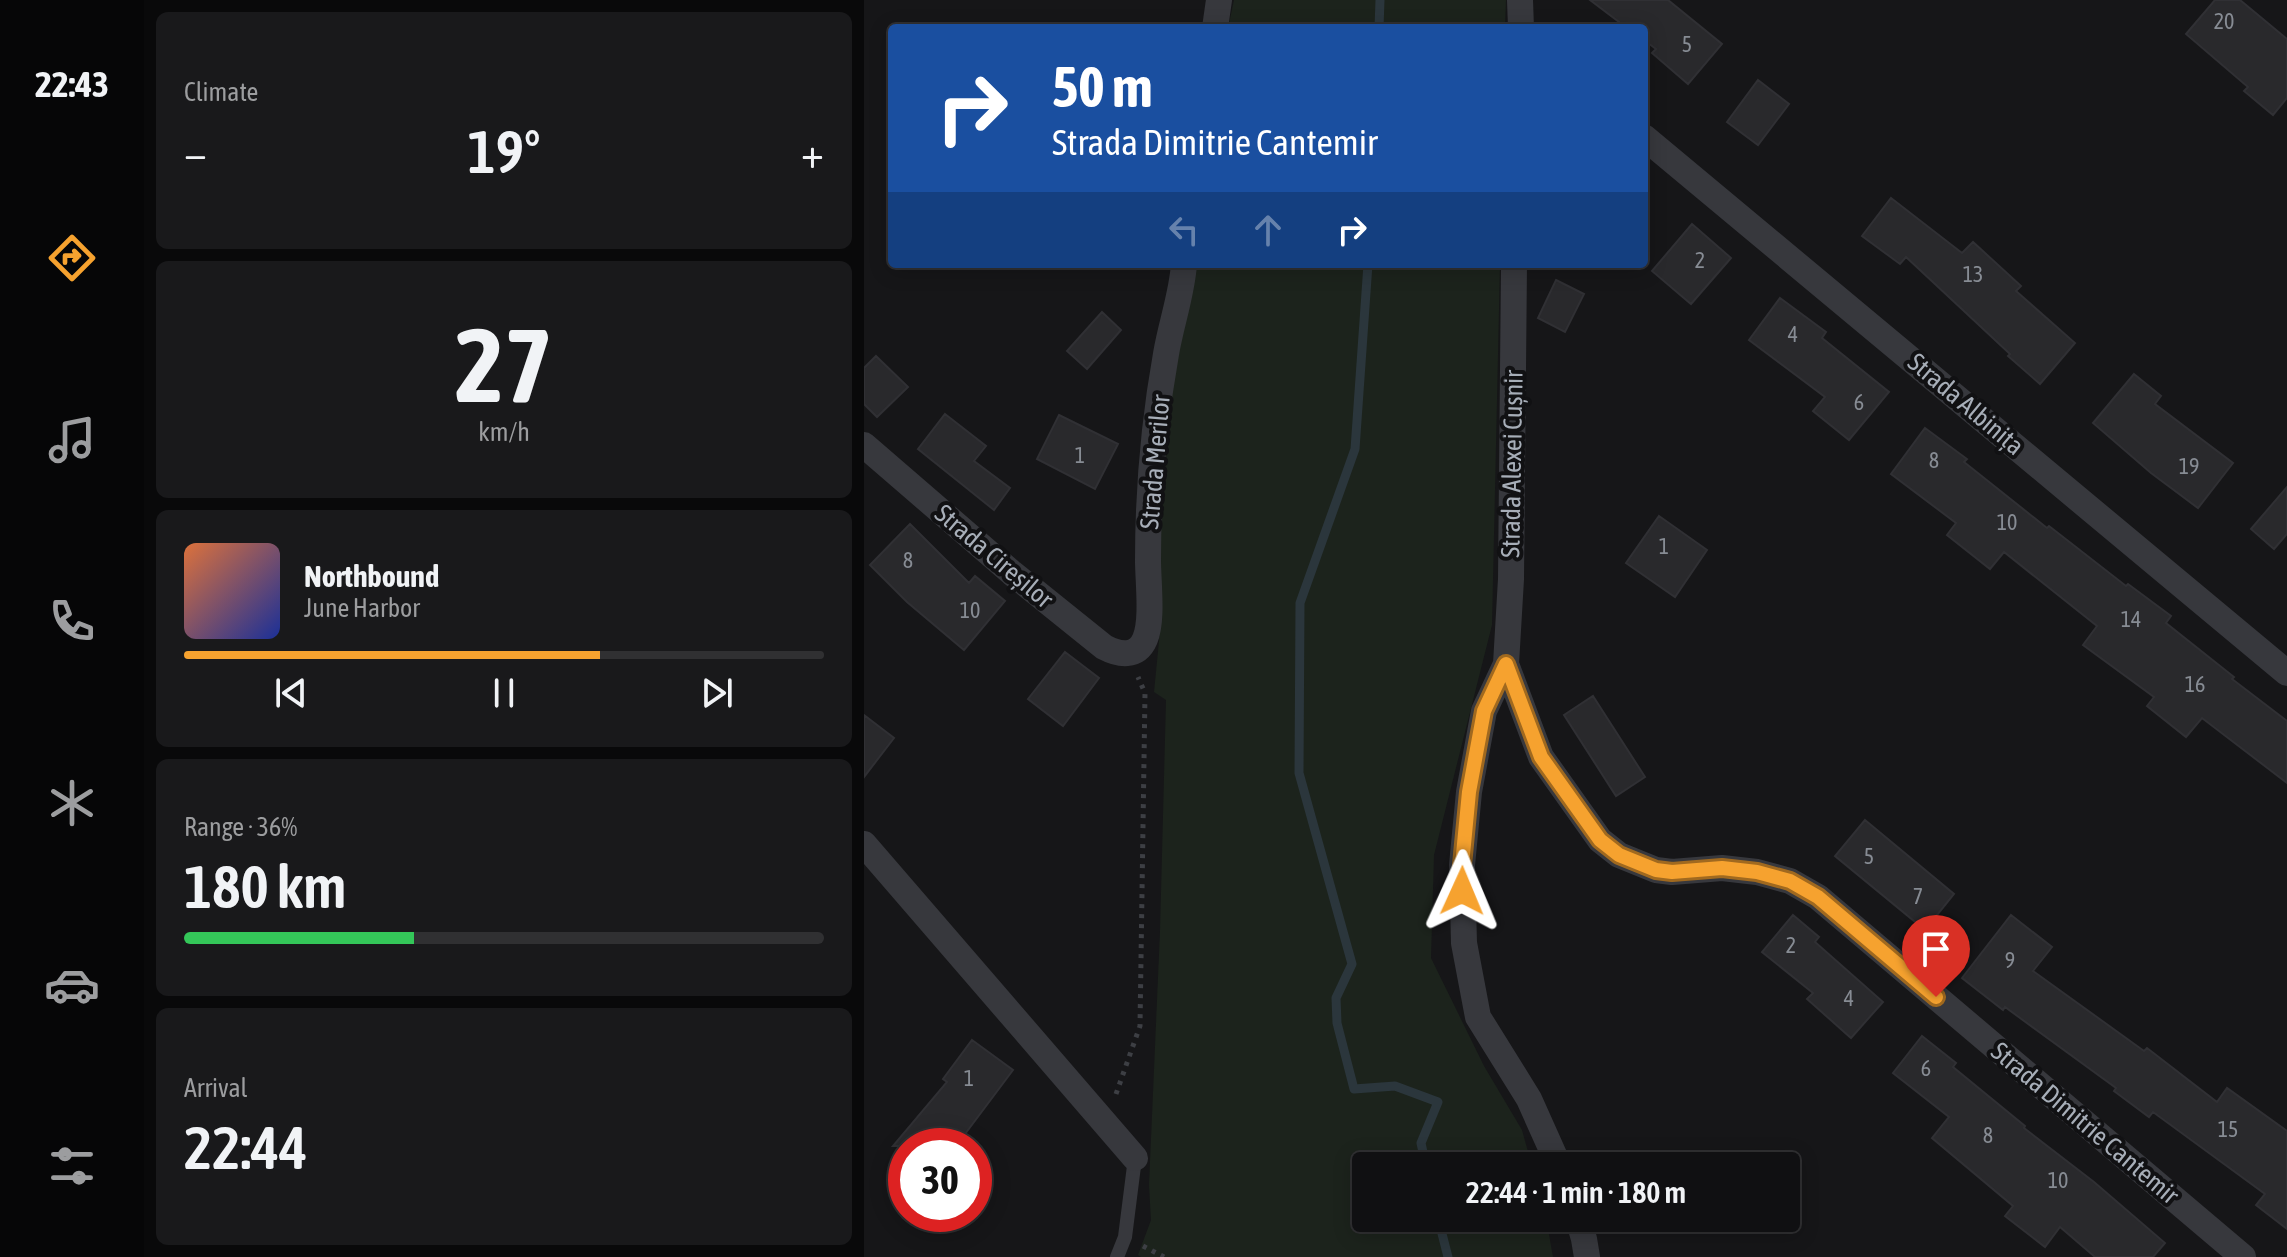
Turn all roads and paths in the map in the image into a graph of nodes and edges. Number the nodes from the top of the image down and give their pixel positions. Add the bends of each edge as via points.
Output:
1 (1219, 0) edge
2 (1520, 0) edge
3 (1216, 24) edge
4 (1521, 24) edge
5 (1648, 140) edge
6 (1183, 268) edge
7 (1514, 268) edge
8 (864, 445) edge
9 (1129, 654) junction
10 (1506, 664) junction
11 (2287, 673) edge
12 (864, 844) edge
13 (1108, 1126) junction
14 (1553, 1152) edge
15 (1135, 1158) joint
16 (1582, 1232) edge
17 (1117, 1257) edge
18 (1587, 1257) edge
19 (2243, 1257) edge

1 - 3 street
2 - 4 street
5 - 11 street, Strada Albinița
6 - 9 street, Strada Merilor via 1157,424 1148,524 1148,620 1145,639
7 - 10 street, Strada Alexei Cușnir
8 - 9 street, Strada Cireșilor via 1104,647
9 - 13 path via 1145,693 1140,1026
10 - 14 street via 1484,711 1469,792 1462,865 1464,943 1478,1017 1529,1099
10 - 19 street, Strada Dimitrie Cantemir via 1541,757 1600,840 1619,855 1656,870 1757,872 1790,881 1818,897
12 - 13 street
13 - 15 street
15 - 17 lane via 1125,1237
16 - 18 street

